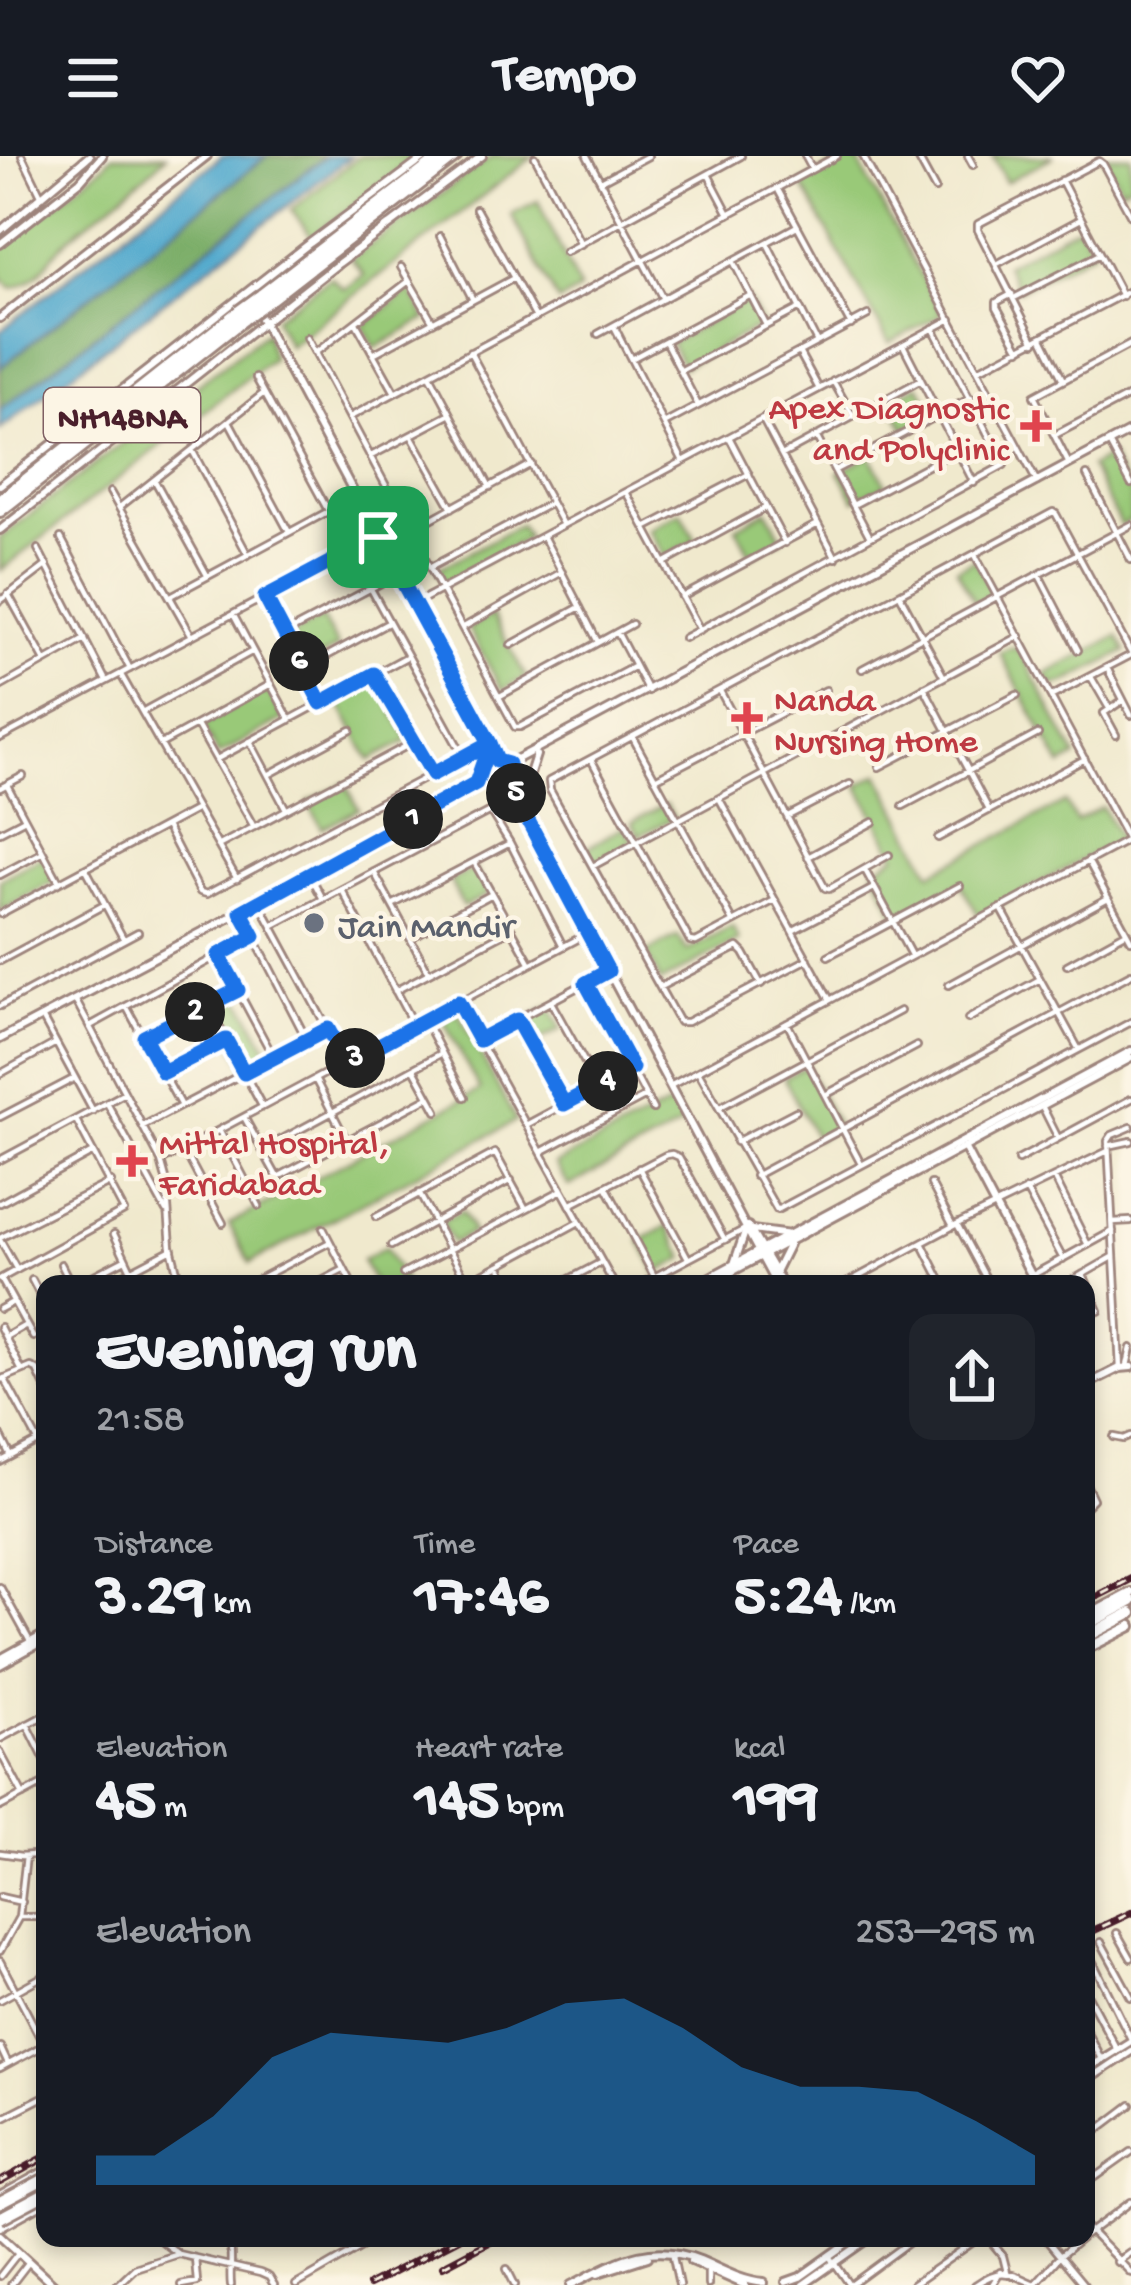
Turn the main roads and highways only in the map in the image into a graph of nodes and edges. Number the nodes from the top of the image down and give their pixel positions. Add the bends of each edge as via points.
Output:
1 (442, 156) edge
2 (456, 156) edge
3 (264, 298) junction
4 (242, 315) junction
5 (0, 500) edge
6 (0, 511) edge
7 (1131, 1597) edge
8 (1131, 1613) edge
9 (1095, 1617) edge
10 (1131, 1625) edge
11 (1095, 1631) edge
12 (1095, 1644) edge
13 (36, 2178) edge
14 (36, 2180) edge
15 (29, 2181) junction
16 (36, 2197) edge
17 (0, 2200) edge
18 (36, 2203) edge
19 (0, 2223) edge

1 - 3 highway, NH148NA
2 - 3 highway, NH148NA
3 - 4 highway, NH148NA, bridge
4 - 5 highway, NH148NA
4 - 6 highway, NH148NA
7 - 9 highway
8 - 11 highway
10 - 12 main road
13 - 15 main road
14 - 17 highway, bridge
15 - 16 main road
15 - 17 main road
18 - 19 highway, bridge

